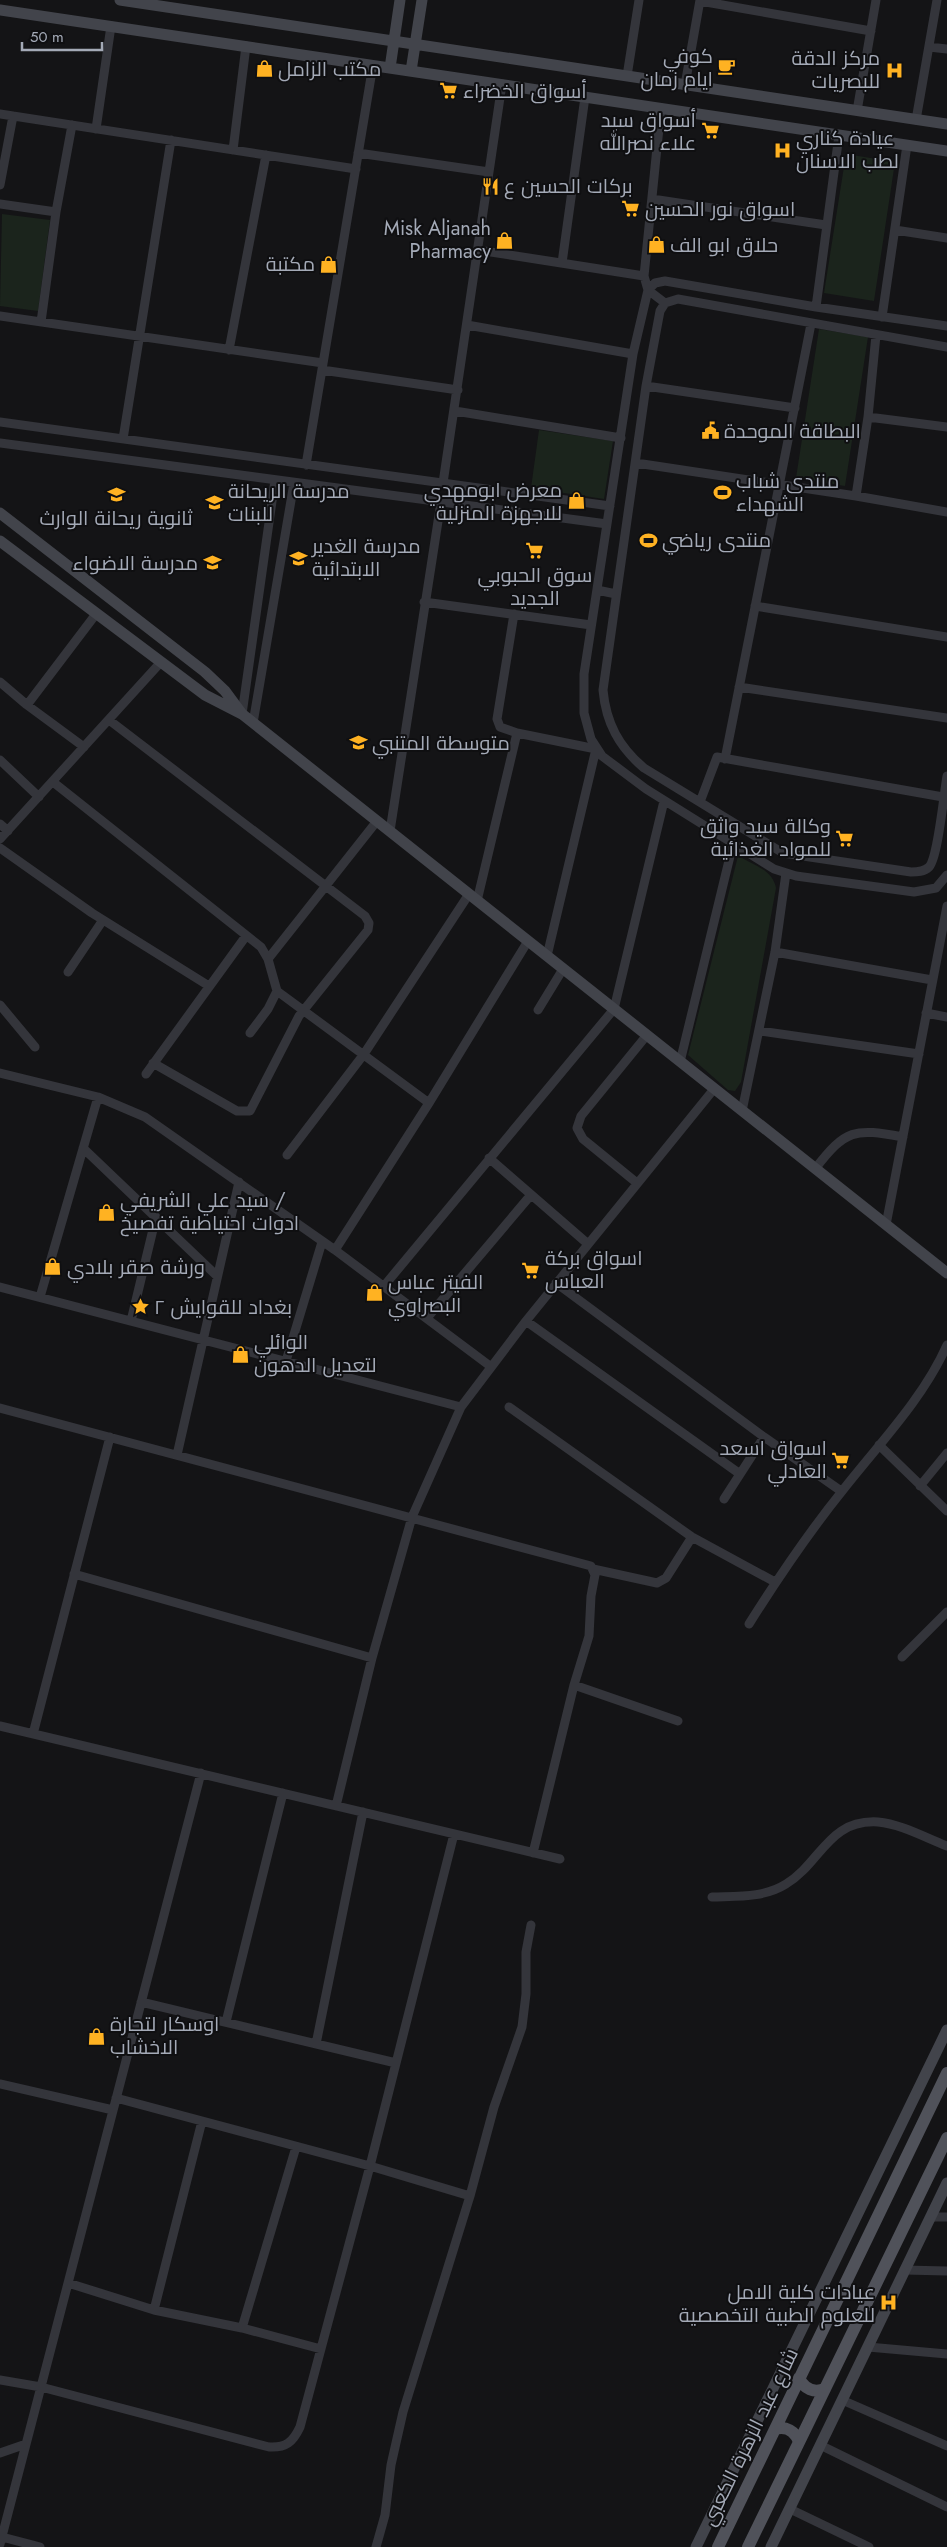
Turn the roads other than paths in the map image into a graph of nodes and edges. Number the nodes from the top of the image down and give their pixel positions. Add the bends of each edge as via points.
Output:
1 (124, 0) edge
2 (400, 0) edge
3 (422, 0) edge
4 (639, 0) edge
5 (700, 0) edge
6 (759, 0) edge
7 (876, 0) edge
8 (937, 0) edge
9 (0, 10) edge
10 (757, 11) junction
11 (111, 26) junction
12 (871, 30) junction
13 (394, 41) junction
14 (416, 44) junction
15 (246, 46) junction
16 (929, 46) junction
17 (947, 49) edge
18 (373, 65) junction
19 (390, 68) junction
20 (412, 71) junction
21 (627, 76) junction
22 (502, 84) junction
23 (685, 85) junction
24 (586, 97) junction
25 (661, 108) junction
26 (857, 111) junction
27 (0, 114) edge
28 (13, 116) junction
29 (916, 120) junction
30 (947, 124) edge
31 (72, 125) junction
32 (96, 129) junction
33 (839, 135) junction
34 (171, 140) junction
35 (907, 145) junction
36 (233, 150) junction
37 (947, 151) edge
38 (358, 153) junction
39 (266, 155) junction
40 (356, 168) junction
41 (489, 172) junction
42 (0, 185) edge
43 (652, 199) junction
44 (0, 204) edge
45 (56, 212) junction
46 (826, 225) junction
47 (895, 230) junction
48 (947, 238) edge
49 (478, 250) junction
50 (562, 263) junction
51 (644, 276) junction
52 (648, 290) junction
53 (665, 302) junction
54 (816, 307) junction
55 (0, 316) edge
56 (882, 317) junction
57 (41, 322) junction
58 (811, 324) junction
59 (467, 325) junction
60 (947, 326) edge
61 (876, 335) junction
62 (138, 336) junction
63 (947, 346) edge
64 (229, 350) junction
65 (633, 354) junction
66 (323, 366) junction
67 (646, 386) junction
68 (458, 390) junction
69 (795, 408) junction
70 (455, 410) junction
71 (868, 417) junction
72 (0, 422) edge
73 (947, 427) edge
74 (621, 438) junction
75 (123, 439) junction
76 (0, 444) edge
77 (636, 463) junction
78 (306, 465) junction
79 (275, 480) junction
80 (294, 482) junction
81 (443, 484) junction
82 (780, 484) junction
83 (856, 496) junction
84 (442, 502) junction
85 (610, 506) junction
86 (947, 512) edge
87 (0, 513) edge
88 (607, 524) junction
89 (0, 541) edge
90 (597, 590) junction
91 (616, 594) junction
92 (424, 602) junction
93 (755, 606) junction
94 (96, 614) junction
95 (514, 614) junction
96 (591, 625) junction
97 (947, 637) edge
98 (161, 662) junction
99 (0, 682) edge
100 (739, 687) junction
101 (28, 705) junction
102 (242, 714) junction
103 (947, 718) edge
104 (109, 720) junction
105 (254, 723) junction
106 (517, 733) junction
107 (84, 747) junction
108 (596, 749) junction
109 (724, 759) junction
110 (0, 760) edge
111 (947, 776) edge
112 (53, 782) junction
113 (39, 797) junction
114 (943, 797) junction
115 (664, 801) junction
116 (700, 802) junction
117 (713, 810) junction
118 (377, 821) junction
119 (0, 824) edge
120 (705, 826) junction
121 (8, 831) junction
122 (390, 831) junction
123 (0, 839) edge
124 (733, 844) junction
125 (0, 848) edge
126 (786, 873) junction
127 (946, 879) edge
128 (327, 886) junction
129 (473, 897) junction
130 (947, 906) edge
131 (103, 920) junction
132 (246, 936) junction
133 (528, 941) junction
134 (775, 952) junction
135 (547, 956) junction
136 (268, 959) junction
137 (563, 969) junction
138 (68, 972) dead end
139 (932, 980) junction
140 (209, 986) junction
141 (277, 990) junction
142 (0, 1005) edge
143 (303, 1009) junction
144 (614, 1009) junction
145 (538, 1010) dead end
146 (926, 1013) junction
147 (947, 1017) edge
148 (760, 1032) junction
149 (250, 1033) dead end
150 (647, 1035) junction
151 (35, 1047) dead end
152 (364, 1054) junction
153 (919, 1054) junction
154 (680, 1062) junction
155 (153, 1063) junction
156 (0, 1073) edge
157 (146, 1074) dead end
158 (714, 1089) junction
159 (98, 1097) junction
160 (429, 1103) junction
161 (742, 1111) junction
162 (903, 1137) junction
163 (83, 1148) junction
164 (287, 1155) dead end
165 (489, 1158) junction
166 (815, 1169) junction
167 (239, 1182) junction
168 (637, 1183) junction
169 (530, 1196) junction
170 (156, 1217) junction
171 (886, 1225) junction
172 (322, 1242) junction
173 (588, 1244) junction
174 (335, 1250) junction
175 (947, 1273) edge
176 (217, 1276) junction
177 (556, 1283) junction
178 (384, 1286) junction
179 (0, 1287) edge
180 (40, 1297) junction
181 (427, 1318) junction
182 (131, 1321) junction
183 (526, 1321) junction
184 (202, 1341) junction
185 (947, 1345) edge
186 (286, 1362) junction
187 (490, 1366) junction
188 (509, 1407) dead end
189 (0, 1408) edge
190 (462, 1408) junction
191 (110, 1437) junction
192 (764, 1437) junction
193 (879, 1445) junction
194 (947, 1452) edge
195 (177, 1455) junction
196 (740, 1474) junction
197 (920, 1486) junction
198 (842, 1491) junction
199 (724, 1499) dead end
200 (947, 1511) edge
201 (412, 1517) junction
202 (692, 1538) junction
203 (593, 1568) junction
204 (74, 1574) junction
205 (775, 1582) junction
206 (947, 1612) edge
207 (749, 1624) dead end
208 (902, 1657) dead end
209 (372, 1658) junction
210 (574, 1684) junction
211 (678, 1721) dead end
212 (0, 1727) edge
213 (33, 1734) junction
214 (201, 1774) junction
215 (283, 1793) junction
216 (336, 1806) junction
217 (363, 1812) junction
218 (454, 1834) junction
219 (947, 1846) edge
220 (533, 1853) junction
221 (560, 1859) dead end
222 (712, 1897) dead end
223 (531, 1925) dead end
224 (141, 2002) junction
225 (226, 2022) junction
226 (947, 2030) edge
227 (316, 2044) junction
228 (396, 2063) junction
229 (947, 2073) edge
230 (0, 2084) edge
231 (116, 2098) junction
232 (113, 2110) junction
233 (202, 2121) junction
234 (947, 2138) edge
235 (296, 2146) junction
236 (370, 2166) junction
237 (947, 2183) edge
238 (470, 2196) junction
239 (931, 2217) junction
240 (947, 2217) edge
241 (904, 2270) junction
242 (947, 2272) edge
243 (68, 2283) junction
244 (154, 2310) junction
245 (242, 2328) junction
246 (868, 2347) junction
247 (321, 2349) junction
248 (947, 2354) edge
249 (799, 2378) junction
250 (0, 2380) edge
251 (41, 2387) junction
252 (825, 2390) junction
253 (842, 2400) junction
254 (775, 2429) junction
255 (800, 2442) junction
256 (26, 2444) junction
257 (820, 2445) junction
258 (947, 2446) edge
259 (0, 2453) edge
260 (947, 2507) edge
261 (790, 2509) junction
262 (1, 2541) edge
263 (40, 2547) edge
264 (376, 2547) edge
265 (696, 2547) edge
266 (718, 2547) edge
267 (748, 2547) edge
268 (771, 2547) edge
269 (869, 2547) edge

1 - 13 street
2 - 13 street
3 - 14 street
4 - 21 street
5 - 10 street
5 - 23 street
6 - 10 street
7 - 12 street
8 - 16 street
9 - 11 street
10 - 12 street
11 - 15 street
11 - 32 street
12 - 26 street
13 - 14 street
13 - 19 street
14 - 20 street
14 - 21 street
15 - 18 street
15 - 36 street
16 - 17 street
16 - 29 street
18 - 19 street
18 - 38 street
19 - 20 street
20 - 22 street
21 - 23 street
22 - 24 street
22 - 41 street
23 - 26 street
24 - 25 street
24 - 50 street
25 - 33 street
25 - 43 street
26 - 29 street
27 - 28 street
28 - 31 street
28 - 42 street
29 - 30 street
31 - 32 street
31 - 45 street
32 - 34 street
33 - 35 street
33 - 46 street
34 - 36 street
34 - 62 street
35 - 37 street
35 - 47 street
36 - 39 street
38 - 40 street
38 - 41 street
39 - 40 street
39 - 64 street
40 - 66 street
41 - 49 street
43 - 46 street
43 - 51 street
44 - 45 street
45 - 57 street
46 - 54 street
47 - 48 street
47 - 56 street
49 - 50 street
49 - 59 street
50 - 51 street
51 - 52 street
52 - 53 street
52 - 54 street via 655,282 665,281
52 - 65 street
53 - 58 street via 678,299
53 - 67 street via 660,311
54 - 56 street
55 - 57 street
56 - 60 street
57 - 62 street
58 - 61 street
58 - 69 street
59 - 65 street
59 - 68 street
61 - 63 street
61 - 71 street
62 - 64 street
62 - 75 street
64 - 66 street
65 - 74 street
66 - 68 street
66 - 78 street
67 - 69 street
67 - 77 street
68 - 70 street
69 - 82 street
70 - 74 street
70 - 81 street
71 - 73 street
71 - 83 street
72 - 75 street
74 - 85 street
75 - 78 street
76 - 79 street
77 - 82 street
77 - 91 street
78 - 81 street
79 - 80 street
79 - 102 street
80 - 84 street
80 - 105 street
81 - 85 street
82 - 83 street
82 - 93 street
83 - 86 street
84 - 88 street
84 - 92 street
85 - 88 street
87 - 102 street via 205,672 226,691
88 - 90 street
89 - 94 street
90 - 91 street
90 - 96 street
91 - 116 street via 604,675 608,720 632,758
92 - 95 street
92 - 122 street
93 - 97 street
93 - 100 street
94 - 98 street
94 - 101 street
95 - 96 street
95 - 106 street via 497,719 504,730
96 - 108 street via 584,674 584,713
98 - 102 street via 211,699
98 - 104 street
99 - 101 street
100 - 103 street
100 - 109 street
101 - 107 street
102 - 105 street
104 - 107 street
104 - 128 street
105 - 118 street
106 - 108 street
106 - 129 street
107 - 112 street
108 - 115 street via 625,775
108 - 135 street
109 - 114 street
109 - 116 street via 717,757
110 - 113 street
111 - 114 street
112 - 113 street
112 - 132 street
113 - 121 street
114 - 117 street via 932,862 929,868 918,872 783,853
115 - 120 street
115 - 144 street
116 - 117 street
117 - 120 street
118 - 122 street
118 - 128 street
119 - 121 street
120 - 124 street
121 - 123 street
122 - 129 street
124 - 126 street
124 - 154 street
125 - 131 street
126 - 127 street via 914,892 936,888
126 - 134 street
128 - 136 street
128 - 143 street via 365,916 369,926
129 - 133 street
129 - 152 street
130 - 139 street
131 - 138 street
131 - 140 street
132 - 136 street via 261,947
132 - 140 street
133 - 135 street
133 - 160 street
134 - 139 street
134 - 148 street
135 - 137 street
136 - 141 street
137 - 144 street
137 - 145 street
139 - 146 street
140 - 155 street
141 - 143 street
141 - 149 street
142 - 151 street
143 - 152 street
143 - 155 street via 250,1111 238,1110
144 - 150 street
144 - 165 street
146 - 147 street
146 - 153 street
148 - 153 street
148 - 161 street
150 - 154 street
150 - 168 street via 581,1116 577,1128 582,1139
152 - 160 street
152 - 164 street
153 - 162 street
154 - 158 street
155 - 157 street
156 - 159 street
158 - 161 street
158 - 168 street
159 - 163 street
159 - 167 street via 145,1117
160 - 174 street
161 - 166 street
162 - 166 street via 870,1131 851,1134 838,1141
162 - 171 street
163 - 170 street
163 - 180 street
165 - 169 street
165 - 178 street
166 - 171 street
167 - 172 street
167 - 176 street
168 - 173 street
169 - 173 street
169 - 181 street
170 - 176 street
170 - 182 street
171 - 175 street
172 - 174 street
172 - 186 street
173 - 177 street
174 - 178 street
176 - 184 street
177 - 183 street
177 - 192 street
178 - 181 street
179 - 180 street
180 - 182 street
181 - 187 street
182 - 184 street
183 - 187 street
183 - 196 street
184 - 186 street
184 - 195 street
185 - 193 street via 929,1379
186 - 190 street
187 - 190 street
188 - 202 street
189 - 191 street
190 - 201 street
191 - 195 street
191 - 204 street
192 - 196 street
192 - 198 street
193 - 197 street
193 - 198 street
194 - 197 street
195 - 201 street
196 - 199 street
197 - 200 street
198 - 205 street
201 - 203 street via 585,1563
201 - 209 street
202 - 203 street via 666,1578 657,1583
202 - 205 street
203 - 210 street via 589,1636
204 - 209 street
204 - 213 street
205 - 207 street
206 - 208 street
209 - 216 street
210 - 211 street
210 - 220 street
212 - 213 street
213 - 214 street
214 - 215 street
214 - 224 street
215 - 216 street
215 - 225 street
216 - 217 street
217 - 218 street
217 - 227 street
218 - 220 street
218 - 228 street
219 - 222 street via 888,1824 862,1823 845,1828 830,1838 802,1872 778,1888 760,1894
220 - 221 street
223 - 238 street via 526,1952 522,2027 494,2108
224 - 225 street
224 - 231 street
225 - 227 street
226 - 265 street
227 - 228 street
228 - 236 street
229 - 249 main road, شارع عبد الزهرة الكعبي
230 - 232 street
231 - 232 street
231 - 233 street
232 - 243 street
233 - 235 street
233 - 244 street
234 - 252 main road
235 - 236 street
235 - 245 street
236 - 238 street
236 - 247 street
237 - 239 street
238 - 264 street via 401,2420 385,2515
239 - 240 street
239 - 241 street
241 - 242 street
241 - 246 street
243 - 244 street
243 - 251 street
244 - 245 street
245 - 247 street
246 - 248 street
246 - 253 street
247 - 251 street via 300,2427 288,2444 280,2448
249 - 252 main road via 812,2390
249 - 254 main road, شارع عبد الزهرة الكعبي
250 - 251 street
251 - 256 street
252 - 255 main road
253 - 257 street
253 - 258 street
254 - 255 main road via 788,2429
254 - 266 main road, شارع عبد الزهرة الكعبي
255 - 267 main road
256 - 259 street
256 - 262 street
257 - 260 street
257 - 261 street
261 - 268 street
261 - 269 street
262 - 263 street

